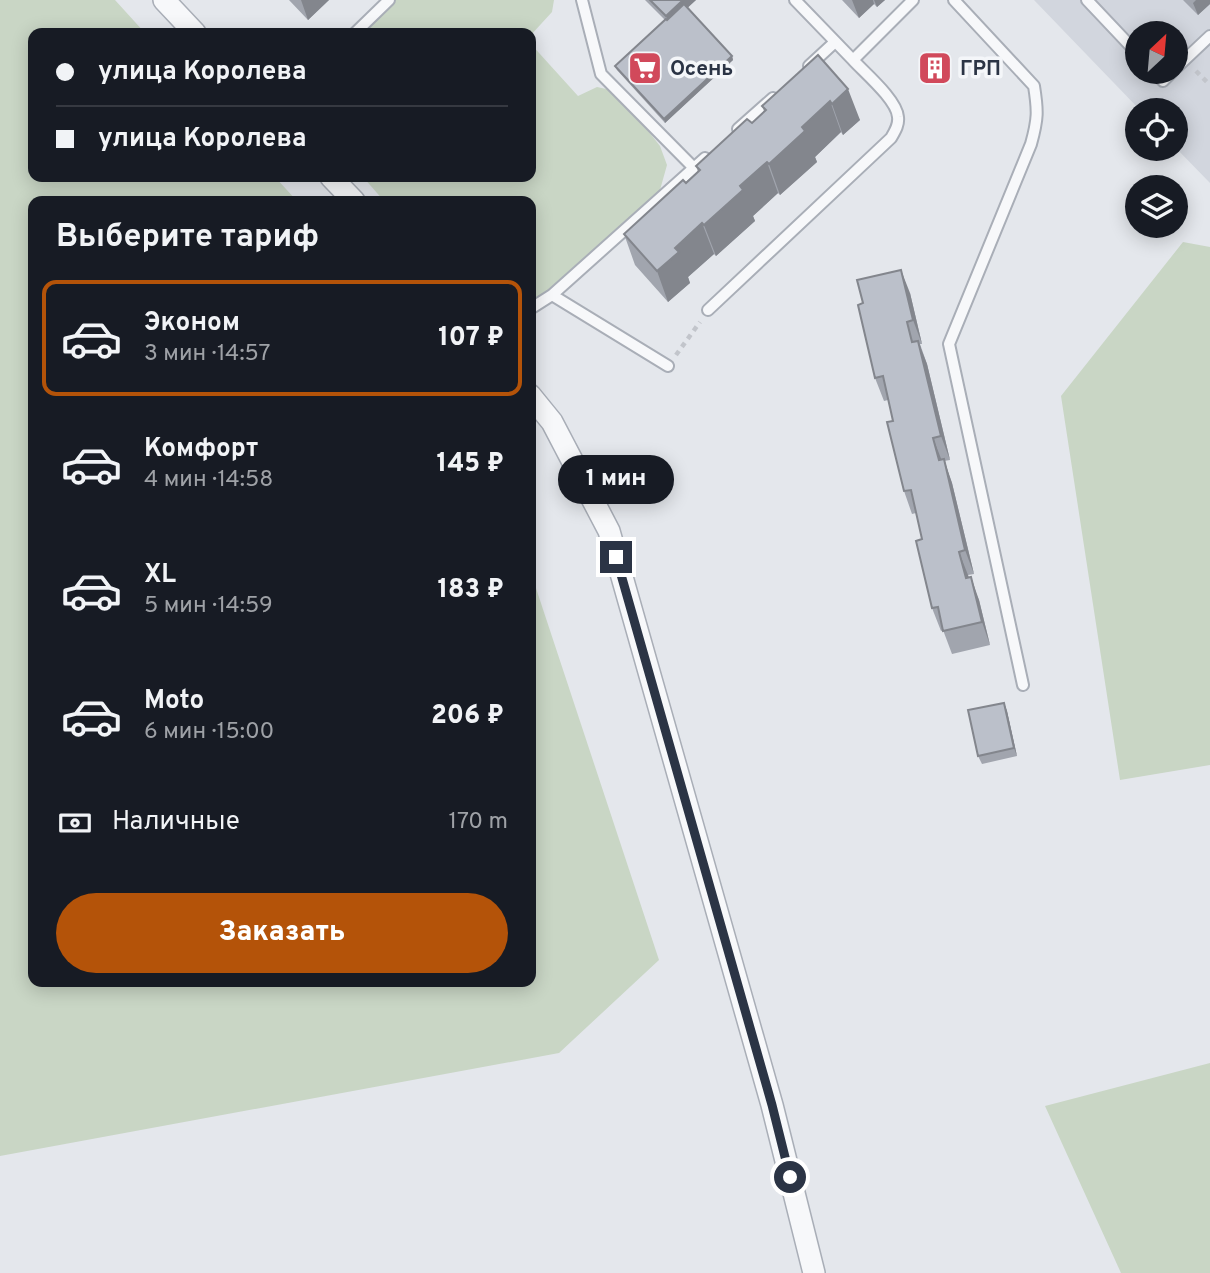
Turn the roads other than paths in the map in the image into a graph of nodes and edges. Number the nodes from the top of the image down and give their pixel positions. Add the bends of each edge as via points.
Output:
1 (163, 0) edge
2 (389, 0) edge
3 (582, 0) edge
4 (796, 0) edge
5 (913, 0) edge
6 (954, 0) edge
7 (1087, 0) edge
8 (190, 28) edge
9 (360, 28) edge
10 (1210, 36) edge
11 (1125, 40) edge
12 (835, 42) junction
13 (1188, 57) edge
14 (853, 60) junction
15 (805, 69) edge
16 (785, 87) edge
17 (734, 132) edge
18 (714, 150) edge
19 (694, 168) junction
20 (336, 182) edge
21 (349, 196) edge
22 (552, 295) junction
23 (536, 305) edge
24 (708, 310) road end
25 (668, 366) road end
26 (536, 402) edge
27 (1023, 685) dead end
28 (814, 1273) edge

1 - 8 street
2 - 9 lane
3 - 19 lane via 601,74
4 - 12 lane
5 - 14 lane
6 - 27 lane via 1034,86 1037,105 1031,144 949,344
7 - 11 lane
10 - 13 lane
12 - 14 lane
12 - 15 lane
14 - 24 lane via 896,107 897,128
16 - 17 lane
18 - 19 lane
19 - 22 lane
20 - 21 street
22 - 23 lane
22 - 25 lane
26 - 28 street via 552,422 609,531 768,1092

